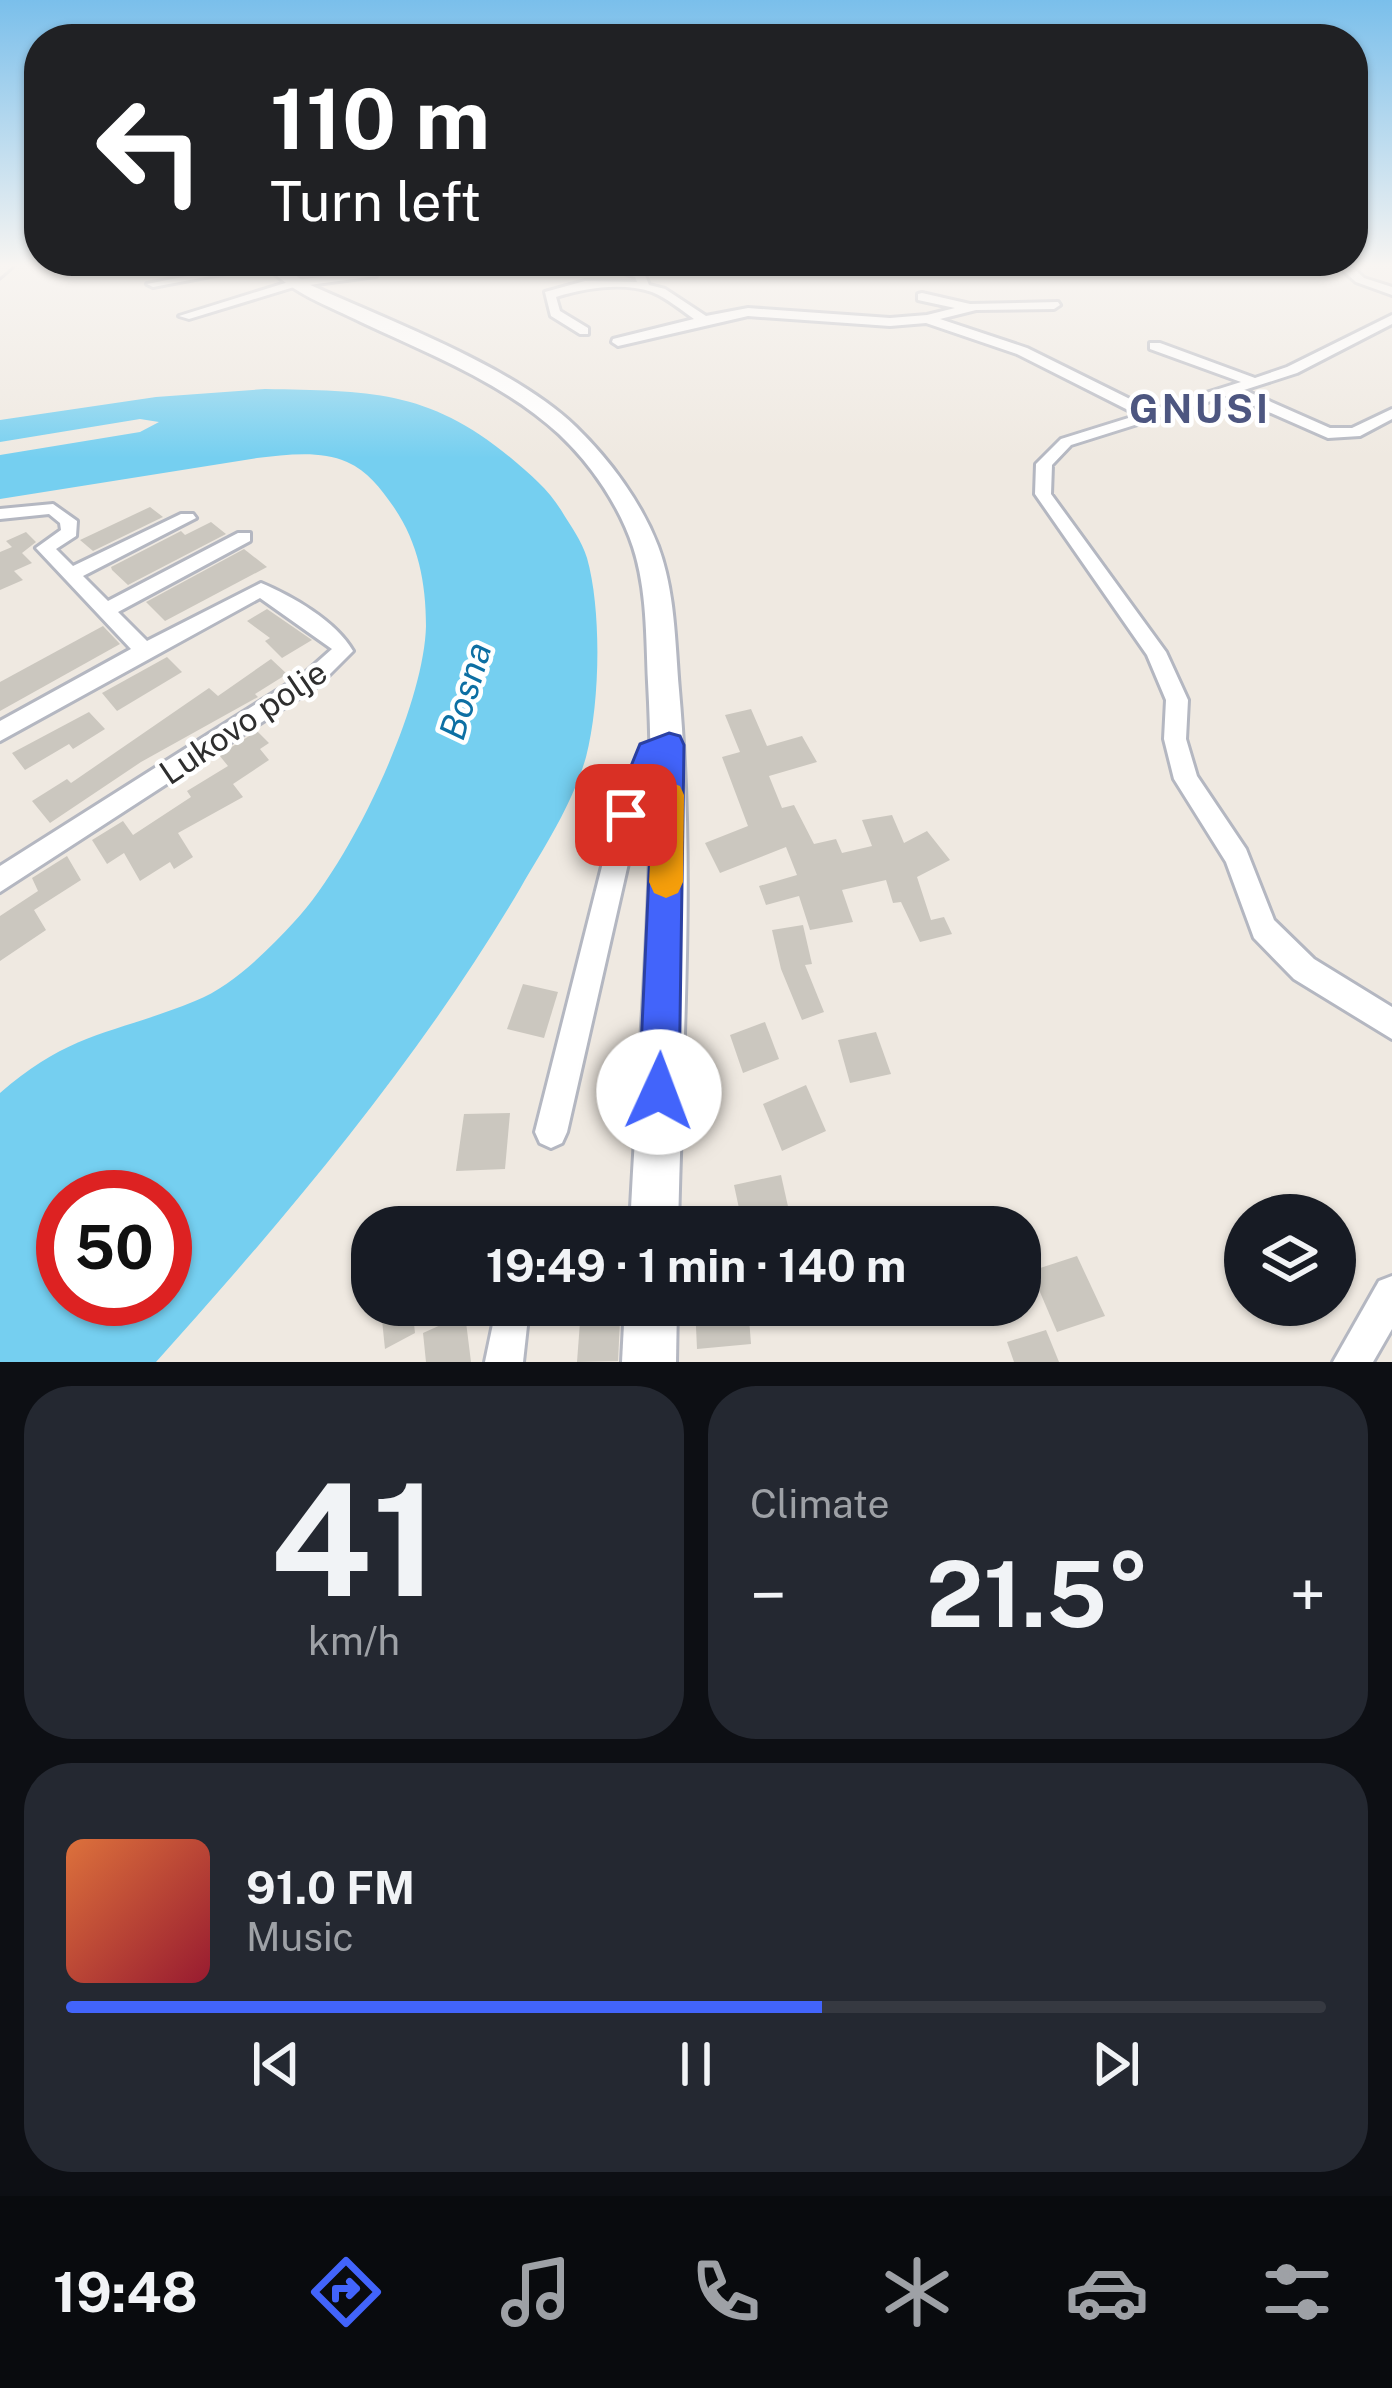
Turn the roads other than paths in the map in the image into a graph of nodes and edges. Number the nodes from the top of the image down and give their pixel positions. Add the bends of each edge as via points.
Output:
1 (395, 331) edge
2 (663, 331) edge
3 (961, 331) edge
4 (1369, 331) edge
5 (618, 342) dead end
6 (1155, 346) dead end
7 (1241, 386) junction
8 (1392, 413) edge
9 (1148, 415) junction
10 (0, 514) edge
11 (187, 518) dead end
12 (244, 537) dead end
13 (71, 575) junction
14 (104, 611) junction
15 (145, 651) junction
16 (0, 732) edge
17 (669, 745) junction
18 (0, 880) edge
19 (1392, 1024) edge
20 (551, 1132) dead end
21 (655, 1206) edge
22 (1392, 1294) edge
23 (509, 1326) edge
24 (650, 1326) edge
25 (504, 1362) edge
26 (649, 1362) edge
27 (1352, 1362) edge

1 - 17 main road via 502,384 566,429 594,460 637,528 656,585
2 - 5 street
3 - 9 street via 1022,351
4 - 7 street
6 - 7 street
7 - 8 street via 1328,433 1355,433
7 - 9 street
9 - 19 street via 1066,442 1044,464 1043,494 1156,652 1178,700 1175,739 1186,778 1237,857 1264,929 1304,969
10 - 13 street via 53,509 68,521 70,532 45,548
11 - 13 street
12 - 14 street
13 - 14 street
14 - 15 street
15 - 16 street, Lukovo polje
15 - 18 street, Lukovo polje via 261,589 343,651 312,679
17 - 20 street via 650,753 626,815
17 - 21 main road
22 - 27 street
23 - 25 street
24 - 26 main road

